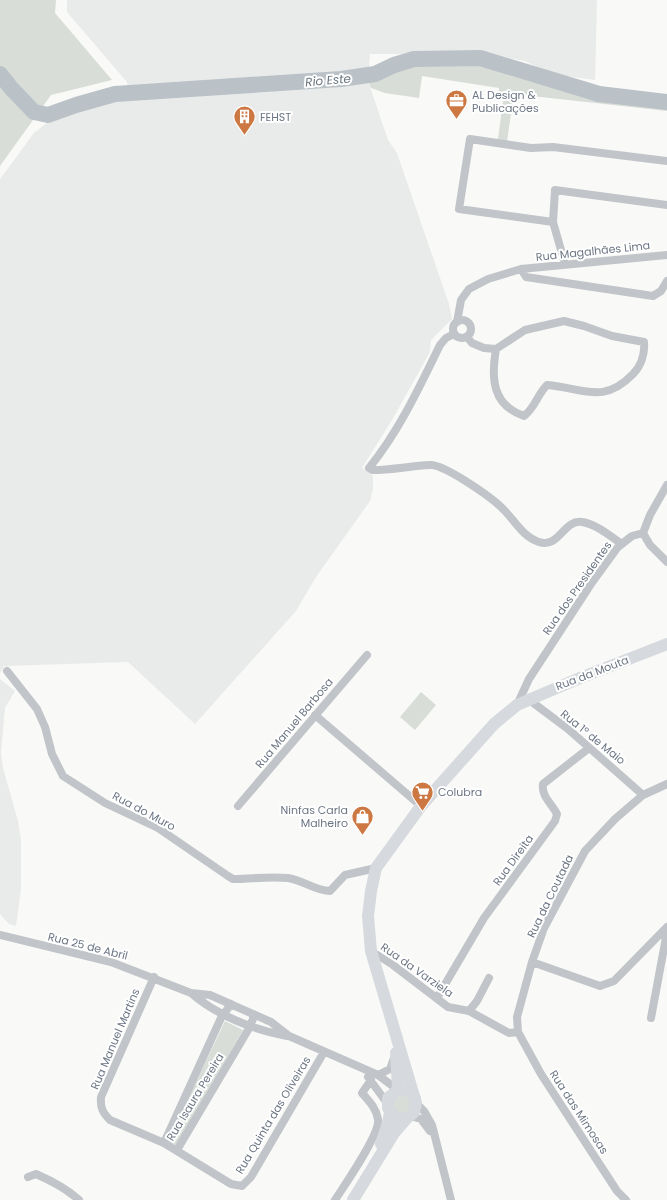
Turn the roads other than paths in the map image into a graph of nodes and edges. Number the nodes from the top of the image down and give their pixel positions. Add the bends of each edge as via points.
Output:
1 (667, 161) edge
2 (667, 205) edge
3 (553, 222) junction
4 (667, 254) edge
5 (565, 264) junction
6 (521, 269) junction
7 (667, 281) edge
8 (457, 322) junction
9 (454, 334) junction
10 (467, 337) junction
11 (496, 348) junction
12 (667, 486) edge
13 (643, 533) junction
14 (622, 544) junction
15 (667, 562) edge
16 (667, 644) edge
17 (367, 655) dead end
18 (7, 671) dead end
19 (523, 699) junction
20 (315, 714) junction
21 (589, 748) junction
22 (667, 784) edge
23 (643, 795) junction
24 (238, 806) dead end
25 (421, 806) junction
26 (376, 868) junction
27 (667, 927) edge
28 (667, 932) edge
29 (0, 935) edge
30 (371, 951) junction
31 (532, 962) junction
32 (154, 977) junction
33 (489, 978) dead end
34 (190, 993) junction
35 (437, 998) junction
36 (231, 1004) junction
37 (469, 1011) junction
38 (223, 1014) junction
39 (253, 1014) junction
40 (651, 1018) dead end
41 (391, 1022) junction
42 (250, 1026) junction
43 (518, 1032) junction
44 (289, 1036) junction
45 (395, 1049) junction
46 (324, 1052) junction
47 (360, 1069) junction
48 (378, 1075) junction
49 (371, 1080) junction
50 (398, 1090) junction
51 (416, 1101) junction
52 (389, 1108) junction
53 (409, 1117) junction
54 (435, 1141) junction
55 (164, 1143) junction
56 (177, 1150) junction
57 (372, 1166) junction
58 (28, 1177) dead end
59 (79, 1200) edge
60 (335, 1200) edge
61 (353, 1200) edge
62 (451, 1200) edge
63 (626, 1200) edge

1 - 3 street via 553,147 531,148 470,139 459,209
2 - 3 street via 555,190
3 - 5 street
4 - 5 street, Rua Magalhães Lima
5 - 6 street, Rua Magalhães Lima
6 - 7 street, Rua Magalhães Lima via 526,277 652,296 661,291
6 - 8 street, Rua Magalhães Lima via 488,279 469,289 461,300
8 - 9 street via 453,328
8 - 10 street via 464,320 470,324 471,331
9 - 10 street via 460,338
9 - 14 street via 440,345 407,413 387,446 369,468 397,469 431,464 438,467 495,500 529,538 540,543 553,542 568,527 576,522 582,522 591,524
10 - 11 street via 484,348
11 - 11 street via 525,330 564,321 612,336 644,342 640,367 610,392 547,386 541,391 530,412 524,416 516,414 503,404 497,390 493,379
12 - 13 street
13 - 14 street, Rua dos Presidentes via 632,536
13 - 15 street via 650,545
14 - 19 street, Rua dos Presidentes via 559,632 529,679
16 - 19 main road, Rua da Mouta
17 - 20 street, Rua Manuel Barbosa
18 - 26 street, Rua do Muro via 37,709 52,754 63,776 105,803 158,828 234,879 287,878 301,881 322,891 330,891 346,875
19 - 21 street, Rua 1º de Maio
19 - 25 main road, Rua da Mouta via 494,724
20 - 24 street, Rua Manuel Barbosa
20 - 25 street
21 - 23 street, Rua 1º de Maio
21 - 35 street, Rua Direita via 543,784 545,797 557,814 555,822 484,918
22 - 23 street, Rua da Coutada
23 - 31 street, Rua da Coutada via 585,850 544,928
25 - 26 main road, Rua da Mouta
26 - 30 main road via 368,916
27 - 31 street via 614,981 600,986
28 - 40 street
29 - 32 street, Rua 25 de Abril via 111,962
30 - 35 street, Rua da Varziela
30 - 41 main road
31 - 43 street, Rua da Coutada via 517,1017
32 - 34 street, Rua 25 de Abril
32 - 55 street, Rua Manuel Martins via 101,1097 100,1105 110,1120
33 - 37 street
34 - 36 street, Rua 25 de Abril via 210,995
34 - 38 street, Rua 25 de Abril via 203,1004
35 - 37 street, Rua da Varziela via 448,1007
36 - 38 street
36 - 39 street, Rua 25 de Abril
37 - 43 street, Rua da Varziela via 509,1033
38 - 42 street, Rua 25 de Abril
38 - 55 street, Rua Isaura Pereira
39 - 42 street
39 - 44 street, Rua 25 de Abril via 271,1022
41 - 45 main road
41 - 51 main road
42 - 44 street, Rua 25 de Abril via 268,1033
42 - 56 street, Rua Isaura Pereira
43 - 63 street, Rua das Mimosas via 541,1074 617,1191
44 - 46 street, Rua 25 de Abril
45 - 48 street via 390,1069
45 - 50 main road
46 - 47 street, Rua 25 de Abril
46 - 56 street, Rua Quinta das Oliveiras via 251,1176 242,1186 231,1184
47 - 48 street
47 - 49 street
48 - 50 street
49 - 52 street
49 - 60 street via 362,1093 376,1109 379,1121 373,1138
50 - 51 main road via 409,1091
50 - 52 main road via 390,1095
51 - 53 main road via 416,1108
51 - 54 street via 432,1126
52 - 53 main road via 395,1117
52 - 57 main road via 385,1137
53 - 54 street via 422,1119
53 - 57 main road
54 - 62 street
55 - 56 street, Rua Isaura Pereira
57 - 61 main road
58 - 59 street via 36,1174 48,1179 68,1190

